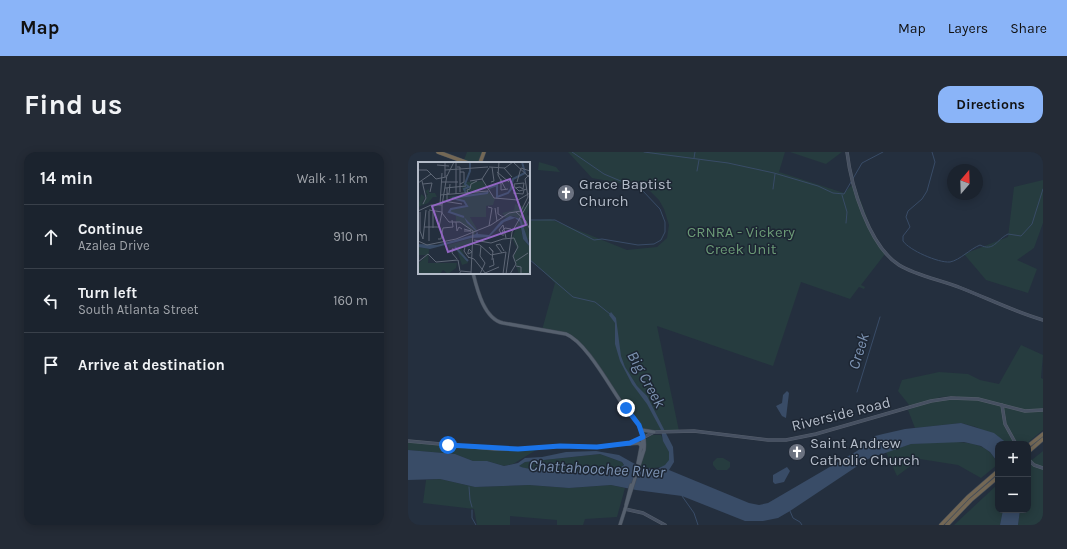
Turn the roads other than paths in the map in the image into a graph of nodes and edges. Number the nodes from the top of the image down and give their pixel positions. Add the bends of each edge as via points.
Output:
1 (438, 152) edge
2 (444, 152) edge
3 (484, 152) edge
4 (847, 152) edge
5 (465, 162) edge
6 (469, 162) edge
7 (480, 162) edge
8 (473, 274) edge
9 (1043, 320) edge
10 (995, 403) junction
11 (1002, 405) junction
12 (1009, 407) junction
13 (1043, 410) edge
14 (1003, 413) junction
15 (1004, 420) junction
16 (640, 427) junction
17 (654, 432) junction
18 (1043, 434) edge
19 (643, 437) junction
20 (1043, 439) edge
21 (408, 441) edge
22 (1014, 441) edge
23 (628, 444) junction
24 (1031, 446) edge
25 (642, 447) junction
26 (1031, 447) edge
27 (642, 453) junction
28 (1031, 462) edge
29 (1043, 469) edge
30 (995, 477) edge
31 (626, 507) junction
32 (620, 525) edge
33 (665, 525) edge
34 (941, 525) edge
35 (947, 525) edge

1 - 5 highway
2 - 6 highway
3 - 7 highway
4 - 9 street via 853,186 873,236 881,249 893,260 906,268
8 - 16 main road via 478,291 489,314 495,320 566,334 575,339 608,380
10 - 11 street, Riverside Road
10 - 14 street
10 - 17 street, Riverside Road via 970,398 940,399 786,440 699,431
11 - 12 street, Riverside Road
11 - 14 street
12 - 13 street, Riverside Road via 1025,411
12 - 15 street via 1005,410
14 - 15 street
15 - 22 street
16 - 17 main road via 645,432
16 - 19 main road
17 - 19 street, Riverside Road
18 - 24 highway
19 - 23 street, Riverside Road
19 - 25 main road
19 - 27 main road
20 - 26 highway
21 - 23 street, Riverside Road via 518,449
23 - 25 main road via 639,443
25 - 27 main road
27 - 31 main road
28 - 29 street
30 - 34 highway via 968,497
30 - 35 highway
31 - 32 main road
31 - 33 street

